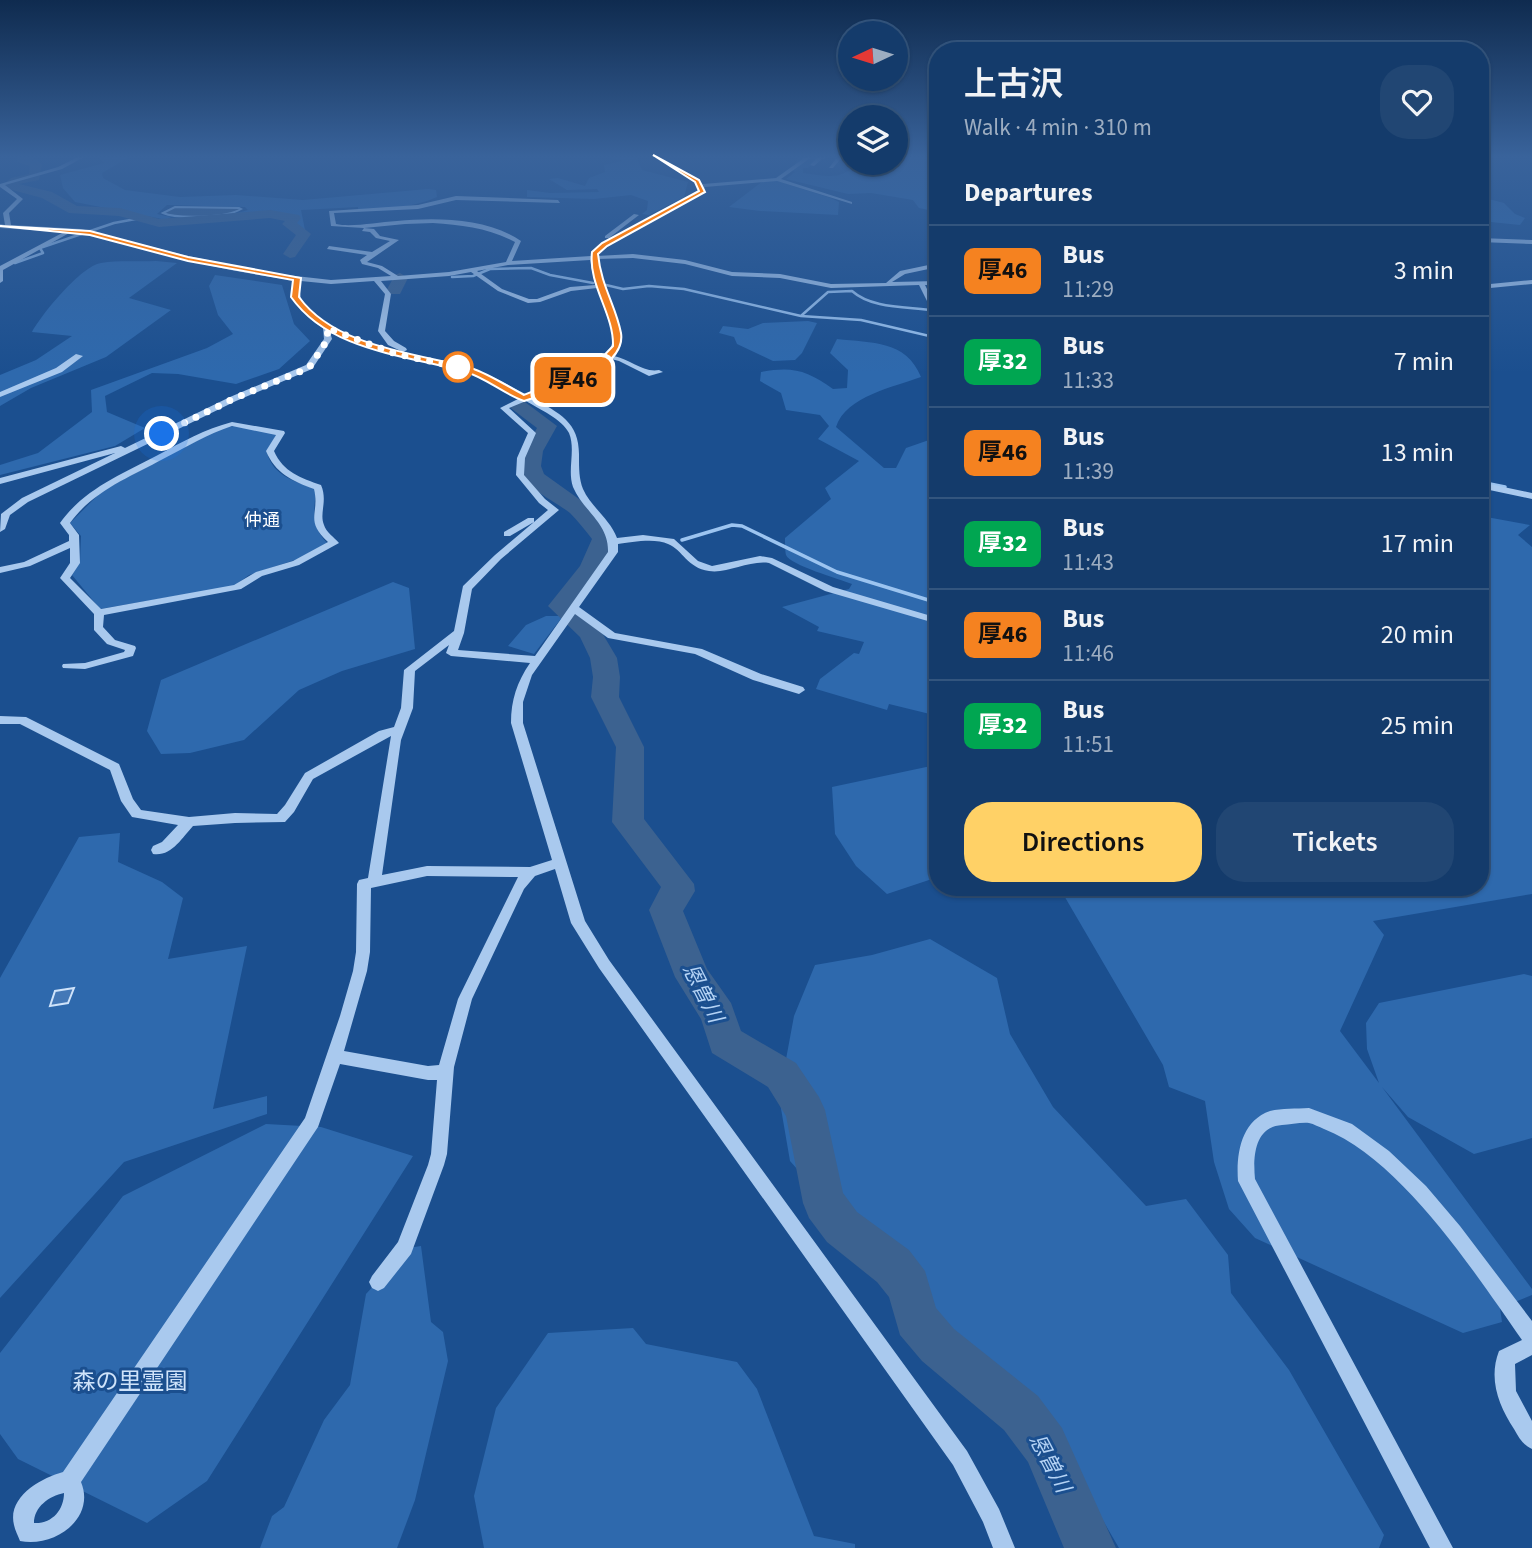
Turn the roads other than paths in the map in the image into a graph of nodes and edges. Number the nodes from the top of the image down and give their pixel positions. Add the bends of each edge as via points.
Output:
1 (42, 228) edge
2 (357, 228) edge
3 (488, 228) edge
4 (619, 228) edge
5 (636, 228) edge
6 (71, 230) junction
7 (90, 233) joint
8 (1489, 240) edge
9 (1532, 242) edge
10 (601, 247) junction
11 (329, 248) dead end
12 (372, 254) junction
13 (593, 256) junction
14 (508, 263) junction
15 (929, 267) edge
16 (0, 270) edge
17 (476, 273) junction
18 (395, 276) junction
19 (299, 279) junction
20 (376, 279) junction
21 (0, 281) edge
22 (1532, 282) edge
23 (921, 284) junction
24 (929, 284) edge
25 (887, 285) junction
26 (600, 286) junction
27 (1489, 286) edge
28 (929, 300) edge
29 (327, 328) junction
30 (79, 356) dead end
31 (610, 357) junction
32 (423, 360) junction
33 (659, 372) dead end
34 (0, 395) edge
35 (524, 398) junction
36 (138, 446) junction
37 (0, 481) edge
38 (1489, 487) edge
39 (1532, 496) edge
40 (531, 520) dead end
41 (0, 529) edge
42 (507, 534) dead end
43 (615, 541) junction
44 (74, 543) junction
45 (0, 570) edge
46 (99, 613) junction
47 (572, 613) junction
48 (929, 618) edge
49 (459, 632) junction
50 (538, 660) junction
51 (67, 666) dead end
52 (799, 690) dead end
53 (0, 720) edge
54 (398, 730) junction
55 (189, 822) junction
56 (158, 850) dead end
57 (558, 863) junction
58 (530, 872) junction
59 (374, 881) junction
60 (334, 1056) junction
61 (447, 1072) junction
62 (378, 1282) dead end
63 (1532, 1337) edge
64 (1532, 1345) edge
65 (1532, 1439) edge
66 (69, 1482) dead end
67 (1004, 1548) edge
68 (1442, 1548) edge

1 - 6 street
2 - 12 street via 397,240
3 - 14 street via 518,241
4 - 10 street via 599,243
5 - 10 street
6 - 7 street
6 - 16 street
7 - 19 street
8 - 9 street
10 - 13 street
11 - 12 street
12 - 18 street via 364,263
13 - 14 street
13 - 25 street via 662,258 732,274 780,276 831,286
13 - 26 street
14 - 17 street
15 - 25 street via 902,273
16 - 21 street
17 - 18 street
17 - 26 street via 500,290 528,301
18 - 20 street
19 - 20 street via 342,283
19 - 29 street via 295,297
20 - 32 street via 388,294 382,334
22 - 27 street
23 - 24 street
23 - 25 street
23 - 28 street
26 - 31 street via 617,333 617,346
29 - 32 street
29 - 36 street via 328,339 309,368
30 - 34 street via 59,370
31 - 33 street via 649,374
31 - 35 street via 586,374
32 - 35 street via 479,374
35 - 43 street via 571,429 576,439 575,482
35 - 49 street via 504,408 532,433 520,475 554,510 467,589
36 - 37 street
36 - 41 street via 24,500 6,514
38 - 39 street
40 - 42 street
43 - 47 street via 610,560
43 - 48 street via 671,541 695,564 711,569 760,559 772,561 829,589
44 - 45 street via 27,564
44 - 46 street via 75,563 65,578
44 - 46 street via 75,535 65,523 90,496 199,437 232,425 281,433 270,451 275,466 320,489 320,532 339,543 237,587
46 - 51 street via 98,628 111,642 131,648 129,654
47 - 50 street
47 - 52 street via 612,636 698,651
49 - 50 street via 452,653
49 - 54 street via 412,666 407,708
50 - 57 street via 521,691 517,723
53 - 55 street via 22,720 116,767 127,801 137,814
54 - 55 street via 383,733 309,776 280,819
54 - 59 street
55 - 56 street
57 - 58 street
57 - 67 street via 579,923 604,964 960,1458
58 - 59 street via 427,871
58 - 61 street via 465,999
59 - 60 street via 365,884 363,952
60 - 61 street via 428,1073
60 - 66 street via 312,1122
61 - 62 street via 436,1165 405,1248
63 - 68 street via 1442,1214 1379,1153 1321,1119 1285,1114 1264,1121 1250,1138 1247,1181
64 - 65 street via 1506,1358 1502,1378 1514,1411

